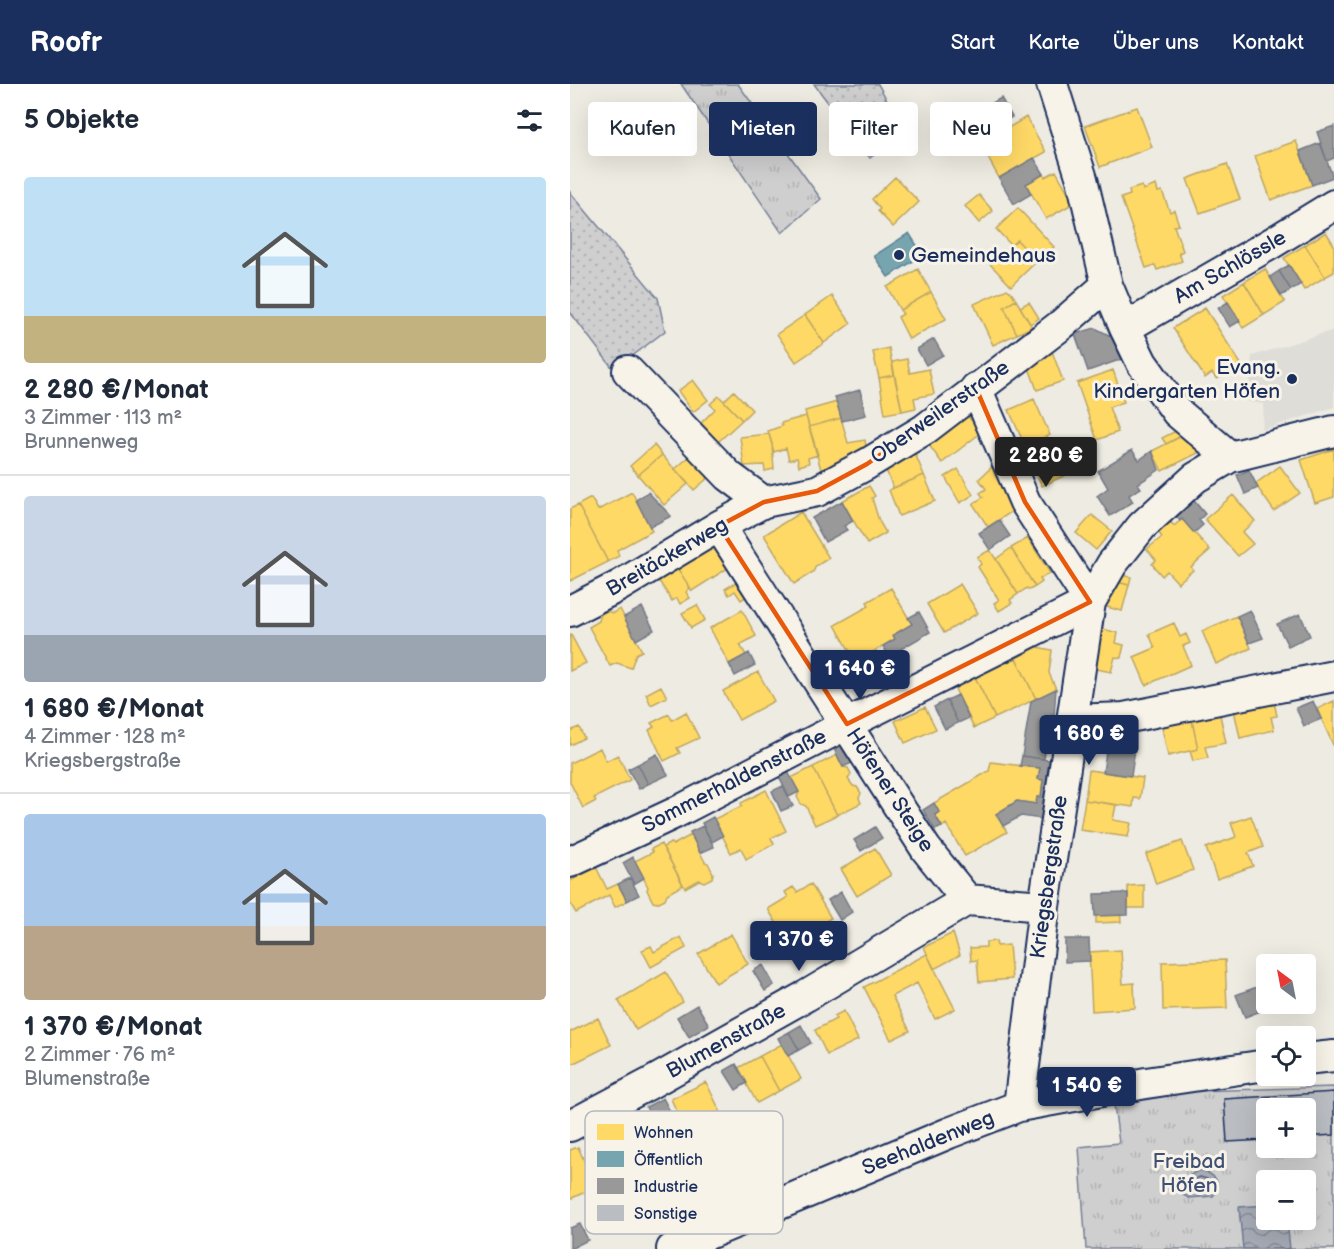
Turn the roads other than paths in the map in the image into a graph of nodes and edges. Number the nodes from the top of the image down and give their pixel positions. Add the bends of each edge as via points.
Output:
1 (1052, 84) edge
2 (1334, 205) edge
3 (1107, 285) junction
4 (1125, 328) junction
5 (628, 371) dead end
6 (976, 388) junction
7 (1334, 431) edge
8 (1230, 457) junction
9 (764, 502) junction
10 (719, 526) junction
11 (1090, 602) junction
12 (570, 611) edge
13 (1334, 676) edge
14 (1072, 720) junction
15 (847, 724) junction
16 (570, 862) edge
17 (967, 900) junction
18 (1044, 906) junction
19 (1334, 1056) edge
20 (1316, 1058) edge
21 (1256, 1066) edge
22 (1019, 1106) junction
23 (598, 1111) edge
24 (585, 1118) edge
25 (570, 1126) edge
26 (783, 1203) edge
27 (708, 1234) edge
28 (672, 1249) edge

1 - 3 street via 1082,178
2 - 4 street, Am Schlössle
3 - 4 street
3 - 6 street, Oberweilerstraße via 1061,325
4 - 8 street via 1142,363 1177,412
5 - 9 street via 729,476
6 - 9 street, Oberweilerstraße via 925,429 817,491
6 - 11 street via 1025,502
7 - 8 street, Kriegsbergstraße
8 - 11 street, Kriegsbergstraße via 1195,478 1142,526 1112,564
9 - 10 street, Breitäckerweg
10 - 12 street, Breitäckerweg
10 - 15 street, Höfener Steige
11 - 14 street, Kriegsbergstraße
11 - 15 street, Sommerhaldenstraße
13 - 14 street via 1124,718
14 - 18 street, Kriegsbergstraße
15 - 16 street, Sommerhaldenstraße
15 - 17 street, Höfener Steige via 926,849
17 - 18 street
17 - 23 street, Blumenstraße via 806,996
18 - 22 street, Kriegsbergstraße
19 - 20 street
21 - 22 street, Seehaldenweg
22 - 26 street, Seehaldenweg
24 - 25 street, Blumenstraße
27 - 28 street, Seehaldenweg

